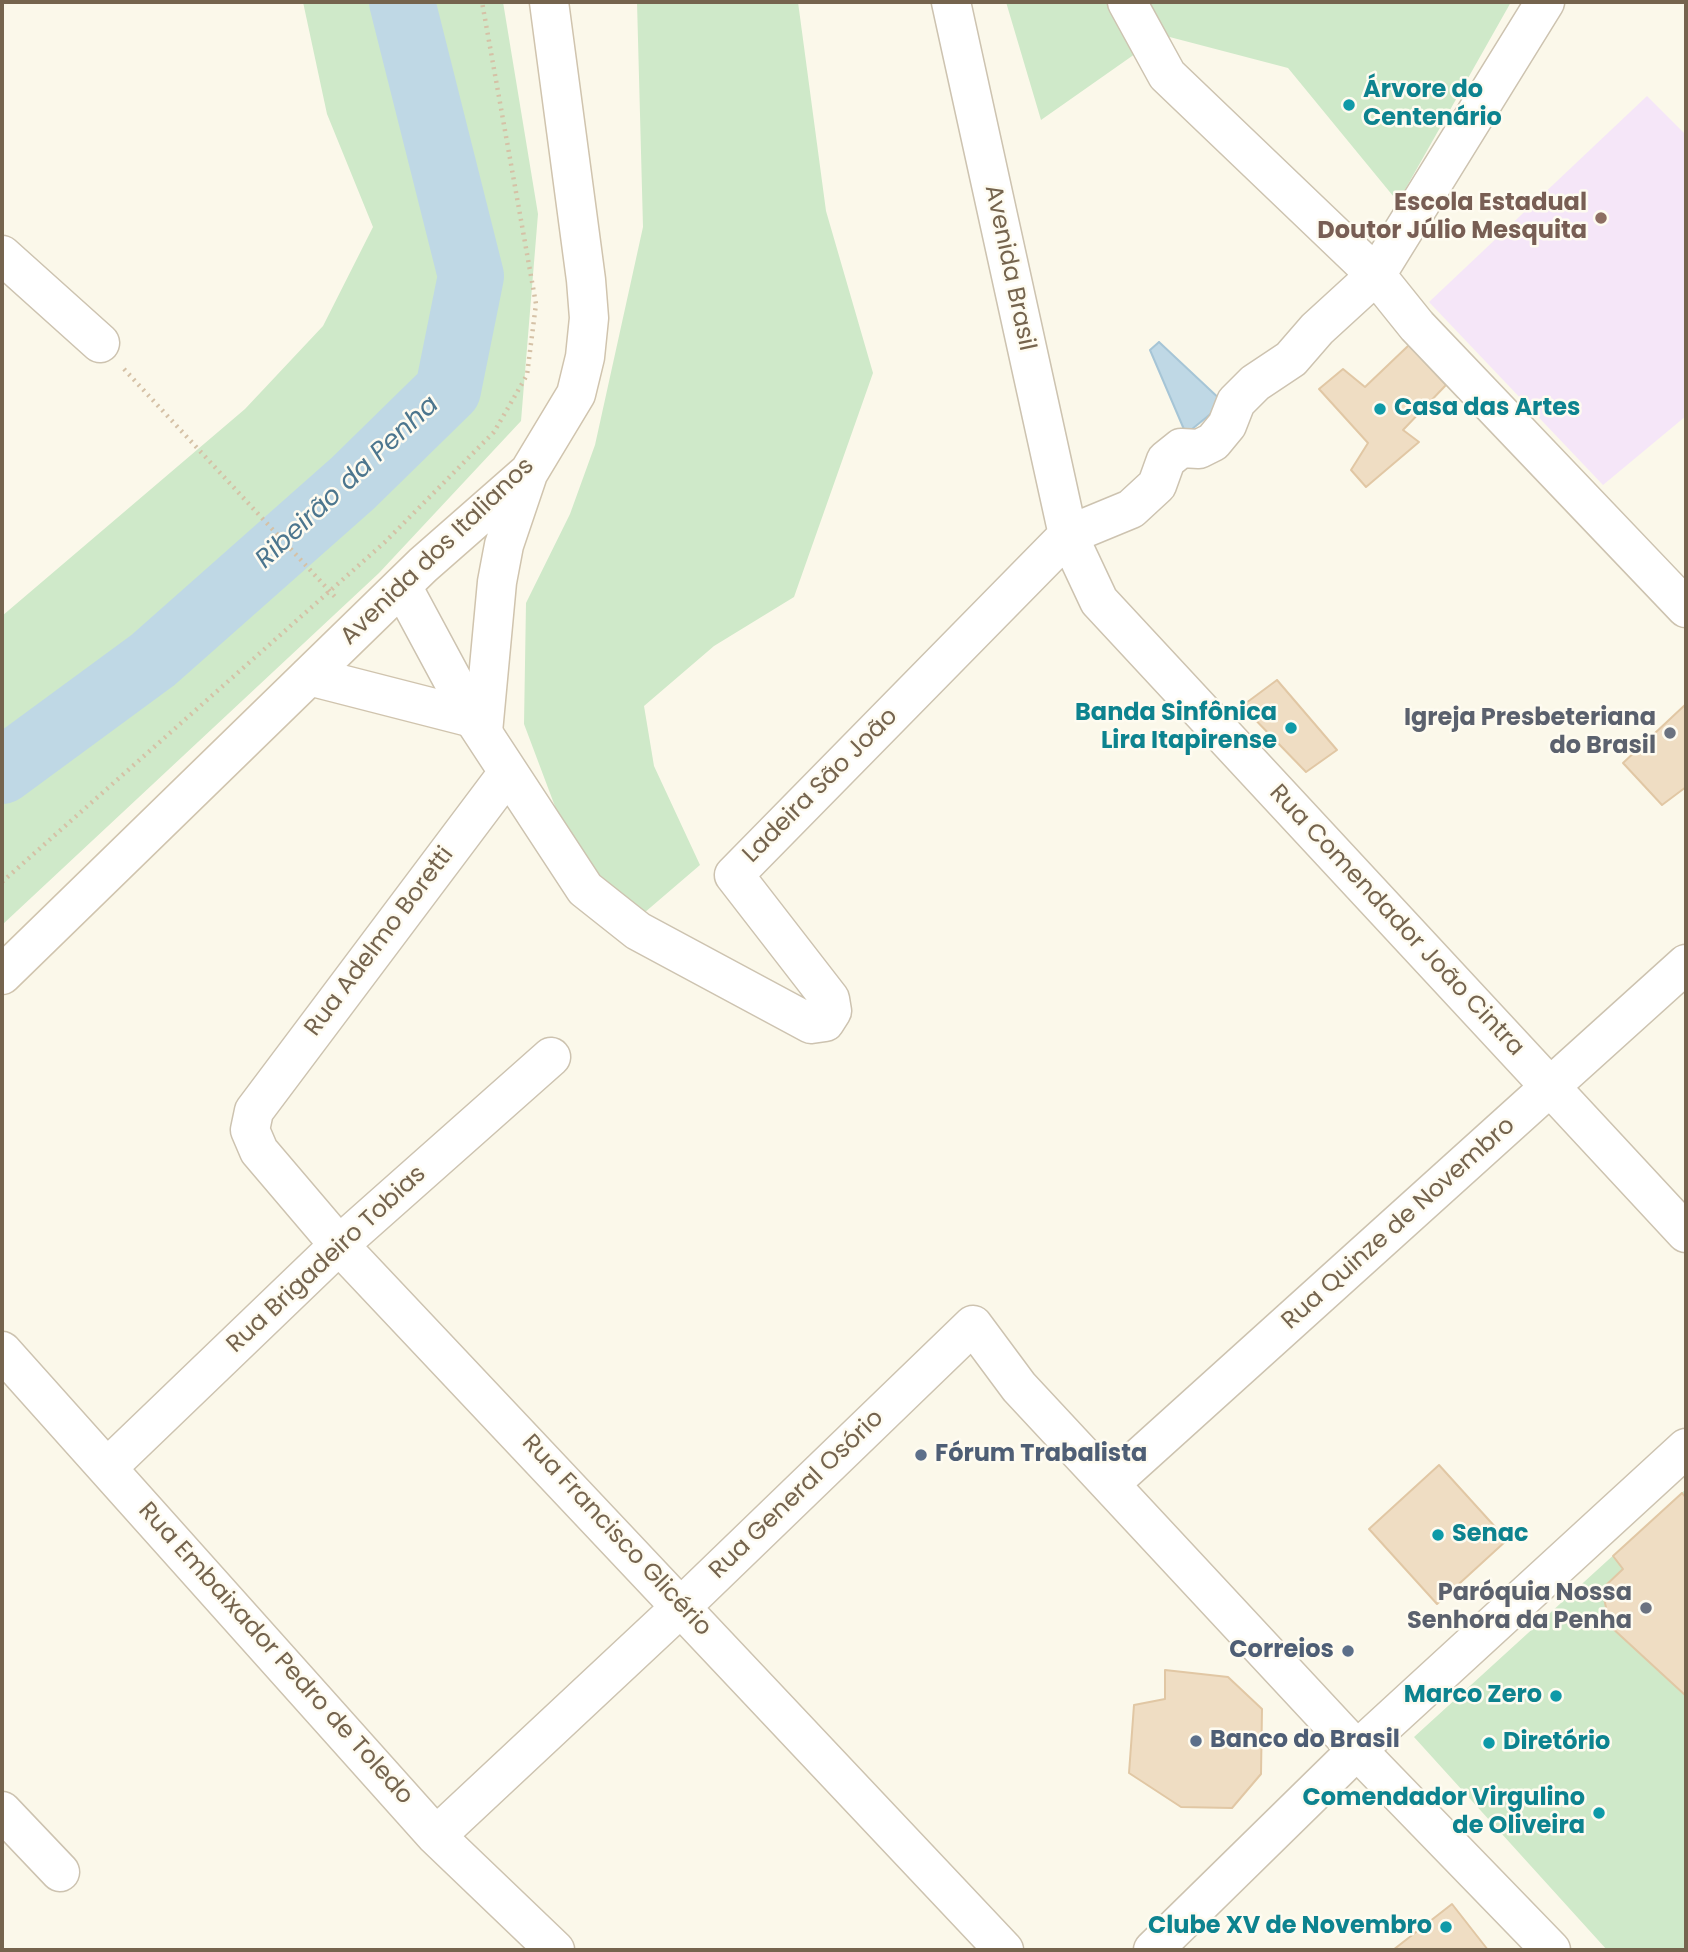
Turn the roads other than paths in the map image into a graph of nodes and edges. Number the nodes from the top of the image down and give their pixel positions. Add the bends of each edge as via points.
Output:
1 (548, 2) edge
2 (951, 2) edge
3 (1128, 2) edge
4 (1545, 2) edge
5 (2, 255) edge
6 (1376, 275) junction
7 (100, 343) road end
8 (529, 472) junction
9 (1068, 535) junction
10 (402, 586) junction
11 (1686, 608) edge
12 (309, 677) junction
13 (478, 725) junction
14 (507, 774) junction
15 (1686, 964) edge
16 (2, 975) edge
17 (551, 1057) dead end
18 (1550, 1087) junction
19 (254, 1111) joint
20 (1686, 1233) edge
21 (340, 1245) junction
22 (2, 1351) edge
23 (1686, 1448) edge
24 (108, 1467) junction
25 (1111, 1483) junction
26 (682, 1606) junction
27 (1357, 1750) junction
28 (2, 1811) edge
29 (436, 1836) junction
30 (60, 1872) dead end
31 (555, 1950) edge
32 (1004, 1950) edge
33 (1153, 1950) edge
34 (1550, 1950) edge

1 - 8 street, Avenida dos Italianos via 589,318 576,394
2 - 9 street, Avenida Brasil
3 - 6 street via 1167,75
4 - 6 street, Ladeira São João
5 - 7 street
6 - 9 street, Ladeira São João via 1291,359 1236,402 1227,425 1213,442 1199,449 1181,448 1167,460 1157,485 1131,509
6 - 11 street via 1417,326
8 - 10 street, Avenida dos Italianos
8 - 13 street via 504,545
9 - 14 street, Ladeira São João via 734,875 830,999 832,1011 825,1022 811,1024 638,931 585,889
9 - 18 street, Rua Comendador João Cintra via 1098,601
10 - 12 street, Avenida dos Italianos
10 - 13 street, Ladeira São João
12 - 13 street
12 - 16 street, Avenida dos Italianos
13 - 14 street, Ladeira São João
14 - 19 street, Rua Adelmo Boretti
15 - 18 street, Rua Quinze de Novembro
17 - 21 street, Rua Brigadeiro Tobias
18 - 20 street, Rua Comendador João Cintra
18 - 25 street, Rua Quinze de Novembro
19 - 21 street, Rua Francisco Glicério via 250,1130 258,1151
21 - 24 street, Rua Brigadeiro Tobias
21 - 26 street, Rua Francisco Glicério
22 - 24 street, Rua Embaixador Pedro de Toledo
23 - 27 street
24 - 29 street, Rua Embaixador Pedro de Toledo
25 - 26 street, Rua General Osório via 1019,1387 972,1325
25 - 27 street
26 - 29 street, Rua General Osório
26 - 32 street, Rua Francisco Glicério
27 - 33 street
27 - 34 street
28 - 30 street
29 - 31 street, Rua Embaixador Pedro de Toledo

